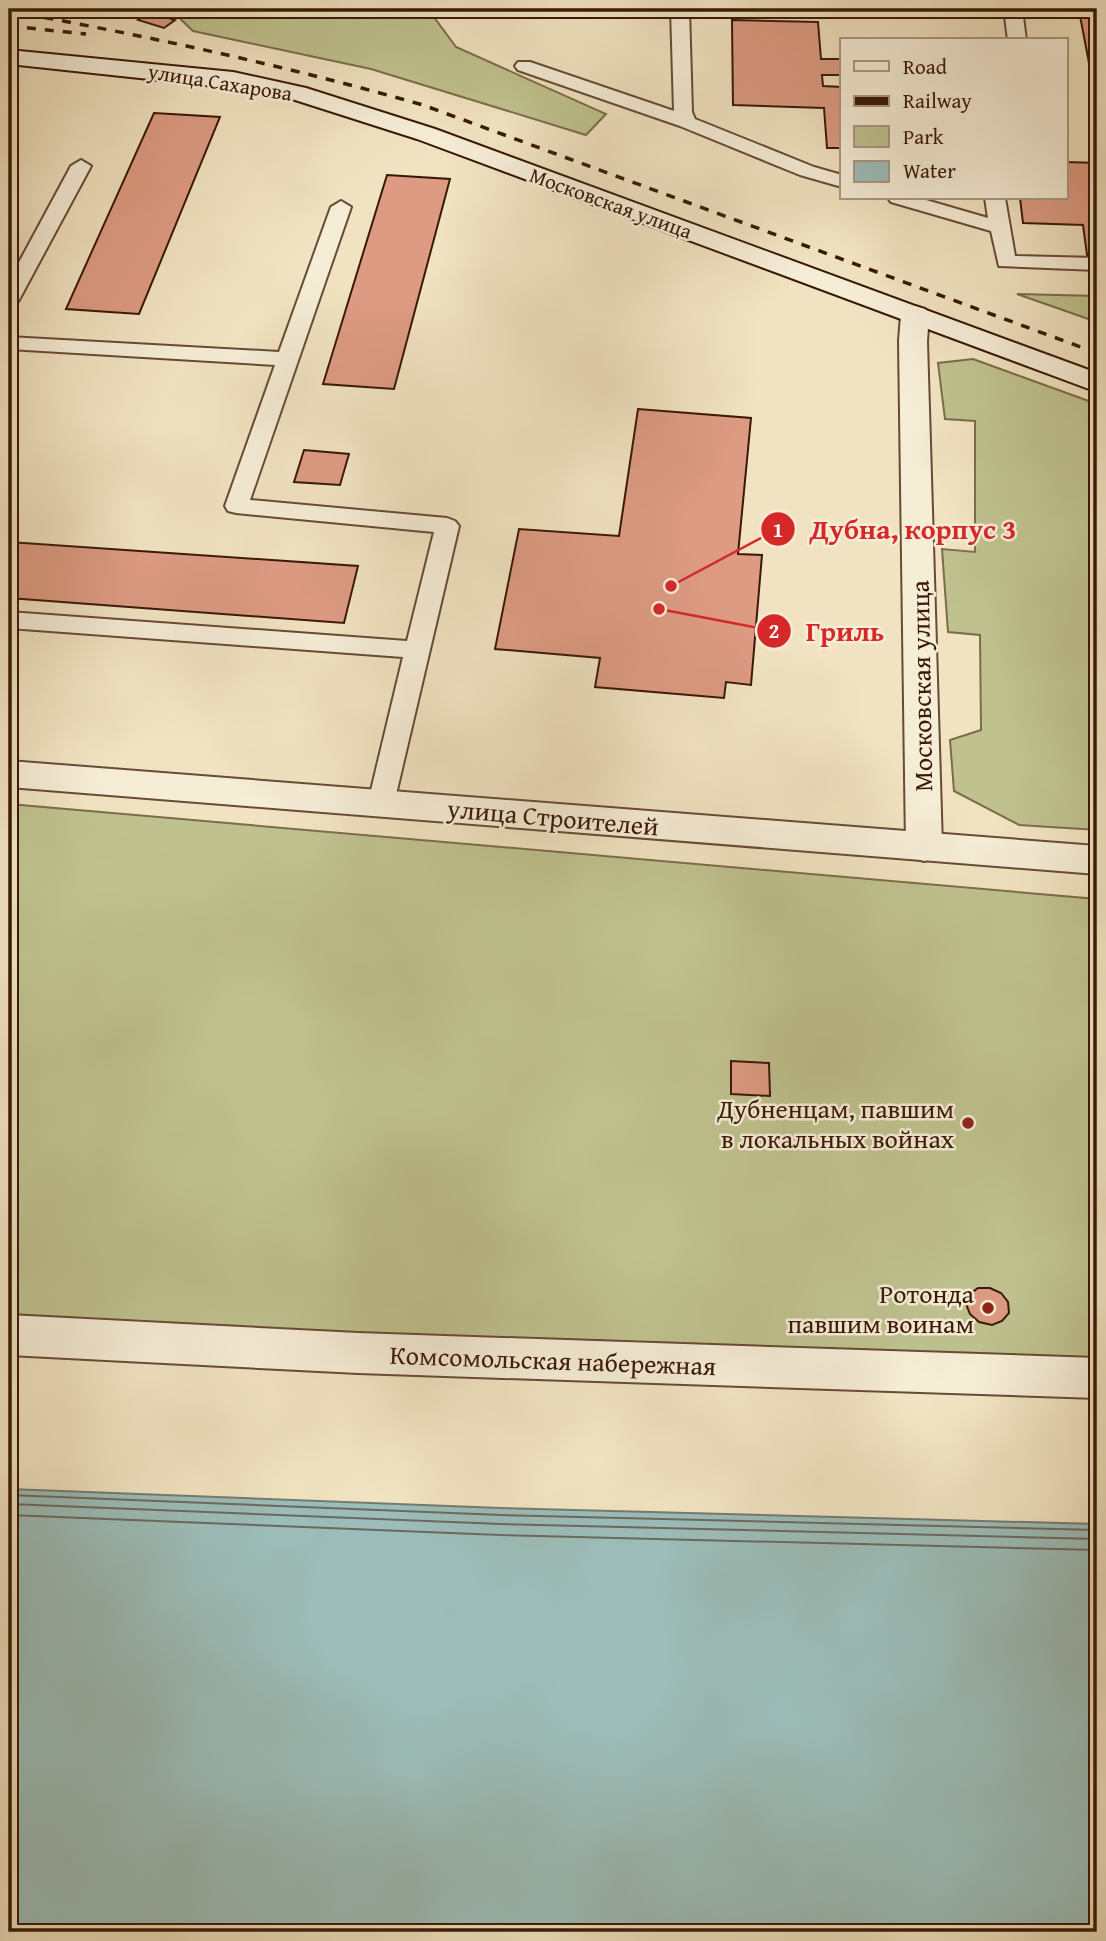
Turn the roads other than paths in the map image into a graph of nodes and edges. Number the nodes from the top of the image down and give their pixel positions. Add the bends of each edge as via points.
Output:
1 (680, 9) edge
2 (1013, 9) edge
3 (1017, 38) edge
4 (9, 57) edge
5 (524, 66) dead end
6 (687, 122) junction
7 (426, 134) joint
8 (81, 166) dead end
9 (840, 180) edge
10 (905, 200) edge
11 (996, 200) edge
12 (341, 207) dead end
13 (1000, 227) junction
14 (1097, 264) edge
15 (9, 300) edge
16 (915, 315) junction
17 (9, 343) edge
18 (286, 359) junction
19 (1097, 383) edge
20 (9, 620) edge
21 (417, 650) junction
22 (9, 774) edge
23 (381, 803) junction
24 (925, 847) junction
25 (1097, 860) edge
26 (9, 1335) edge
27 (1097, 1378) edge

1 - 6 lane
2 - 3 lane
4 - 7 street, улица Сахарова via 233,80 297,93
5 - 6 lane
6 - 9 lane
7 - 16 street, Московская улица
8 - 15 lane
10 - 13 lane
11 - 13 lane
12 - 18 lane
13 - 14 lane via 1006,262
16 - 19 street, Московская улица
16 - 24 street, Московская улица
17 - 18 lane
18 - 21 lane via 236,506 447,526
20 - 21 lane
21 - 23 lane
22 - 23 street, улица Строителей
23 - 24 street, улица Строителей
24 - 25 street, улица Строителей
26 - 27 street, Комсомольская набережная via 358,1353

